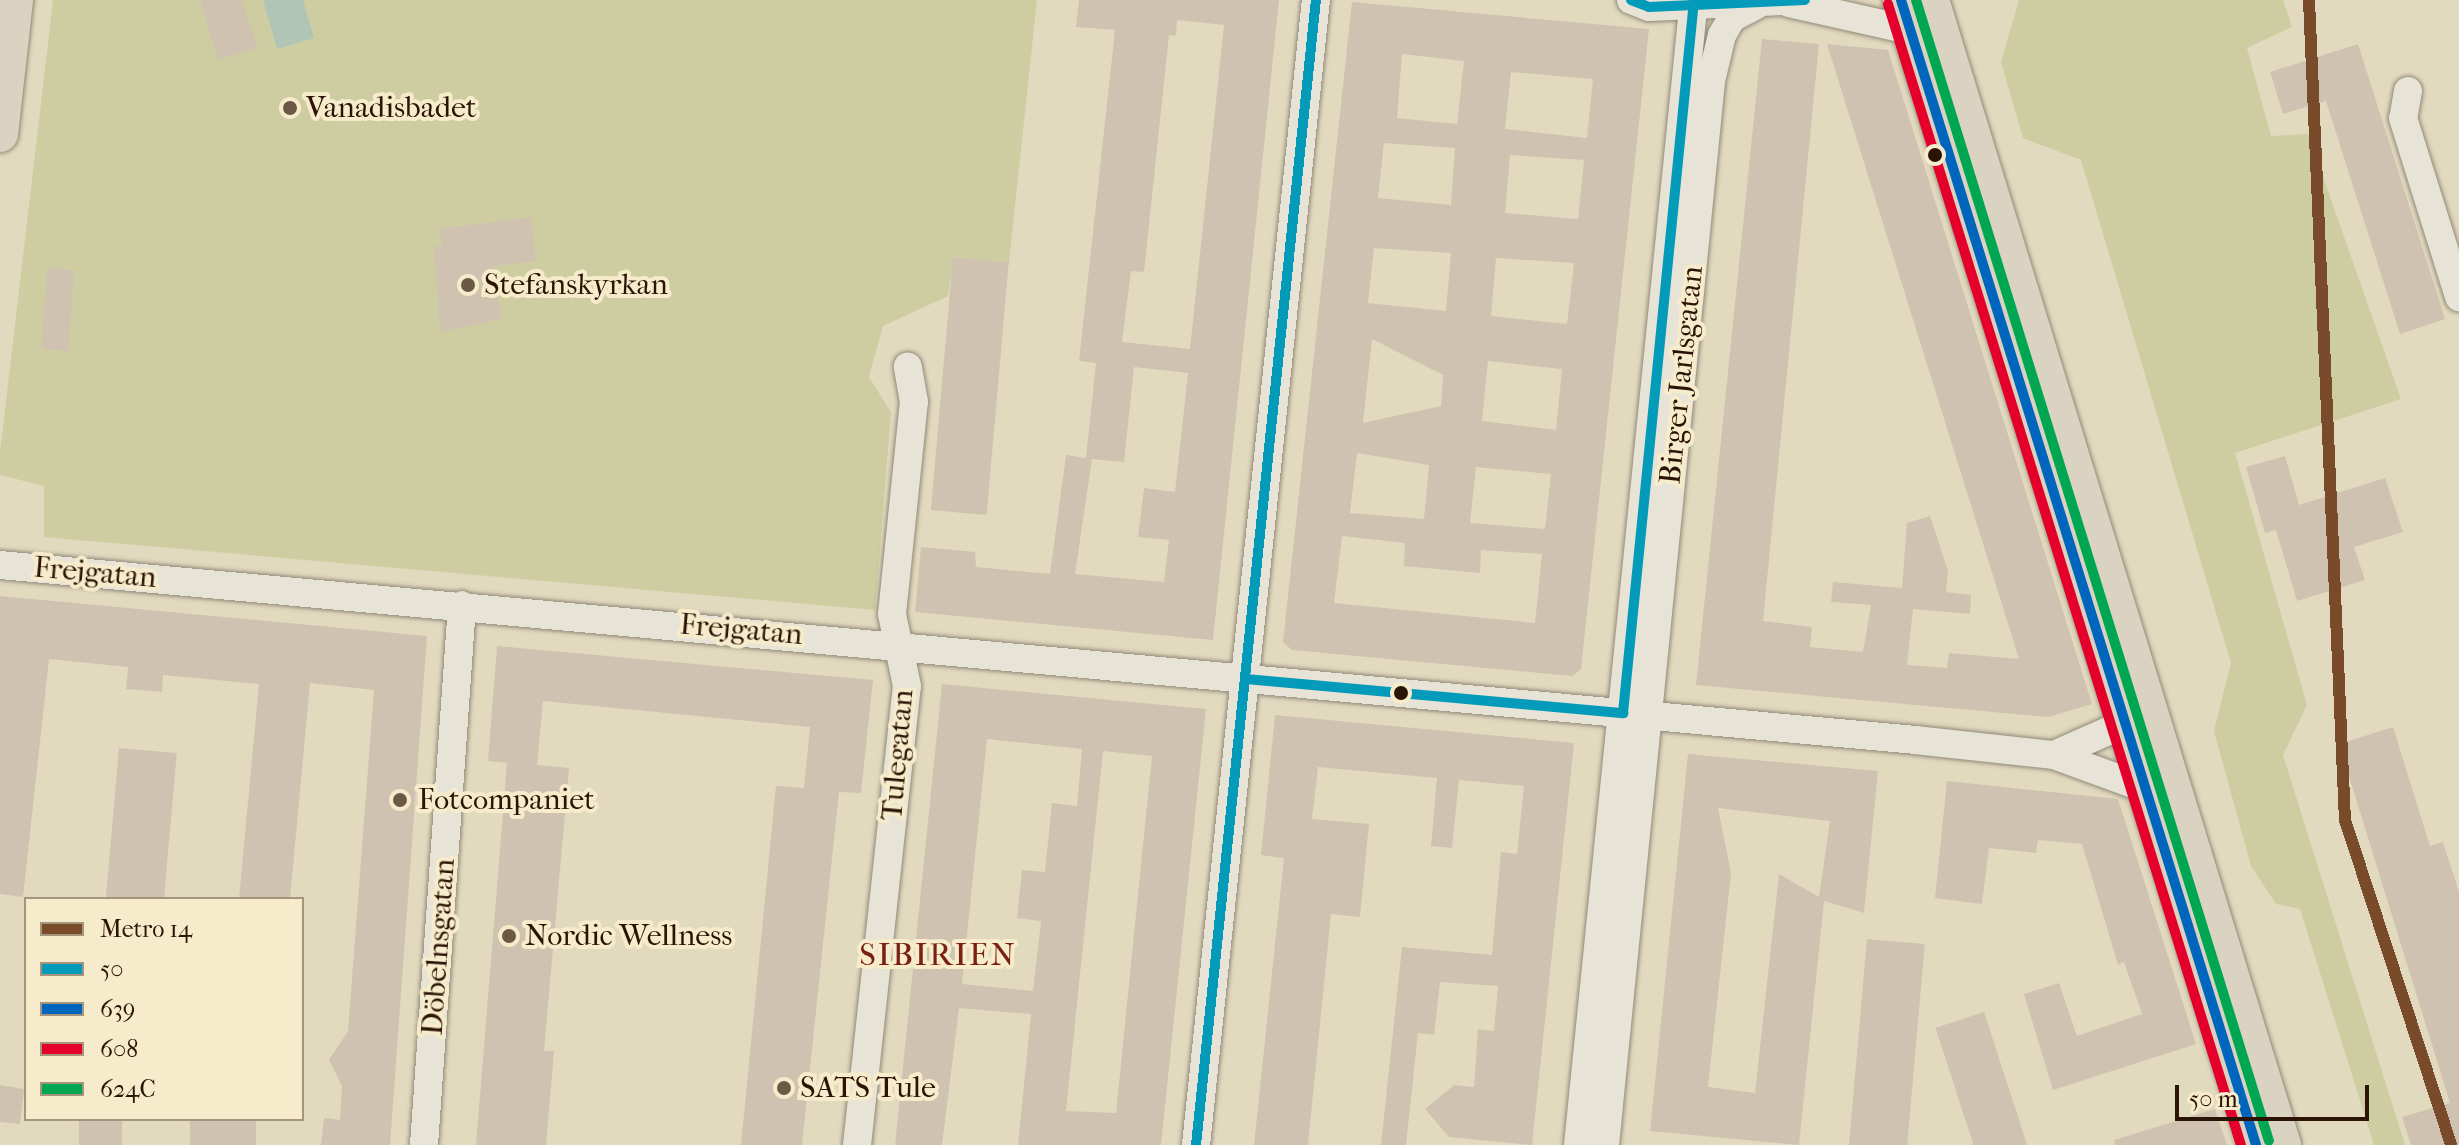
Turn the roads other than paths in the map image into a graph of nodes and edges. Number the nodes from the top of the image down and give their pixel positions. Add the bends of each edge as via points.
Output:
1 (15, 0) edge
2 (1316, 0) edge
3 (1631, 0) edge
4 (1931, 0) edge
5 (1753, 2) edge
6 (1797, 2) edge
7 (1693, 3) edge
8 (1907, 16) edge
9 (2408, 91) dead end
10 (1, 115) edge
11 (2459, 297) edge
12 (908, 367) dead end
13 (0, 565) edge
14 (462, 605) junction
15 (899, 646) junction
16 (1246, 679) junction
17 (1635, 715) junction
18 (2124, 724) junction
19 (2054, 755) junction
20 (2144, 788) junction
21 (424, 1145) edge
22 (857, 1145) edge
23 (1196, 1145) edge
24 (1578, 1145) edge
25 (1605, 1145) edge
26 (2256, 1145) edge
27 (2283, 1145) edge

1 - 10 main road
2 - 16 street
3 - 7 street via 1649,7
4 - 27 main road
5 - 6 street
5 - 7 street
5 - 17 street, Birger Jarlsgatan via 1732,18 1722,35 1711,81
6 - 8 street
7 - 17 street, Birger Jarlsgatan
8 - 18 main road
9 - 11 street via 2403,118
12 - 15 street, Tulegatan via 914,402 892,614
13 - 14 street, Frejgatan
14 - 15 street, Frejgatan
14 - 21 street, Döbelnsgatan
15 - 16 street, Frejgatan
15 - 22 street, Tulegatan via 907,686
16 - 17 street, Frejgatan
16 - 23 street
17 - 19 street, Frejgatan
17 - 24 street, Birger Jarlsgatan
17 - 25 street, Birger Jarlsgatan
18 - 19 street, Frejgatan
18 - 20 main road
19 - 20 street, Frejgatan
20 - 26 main road

